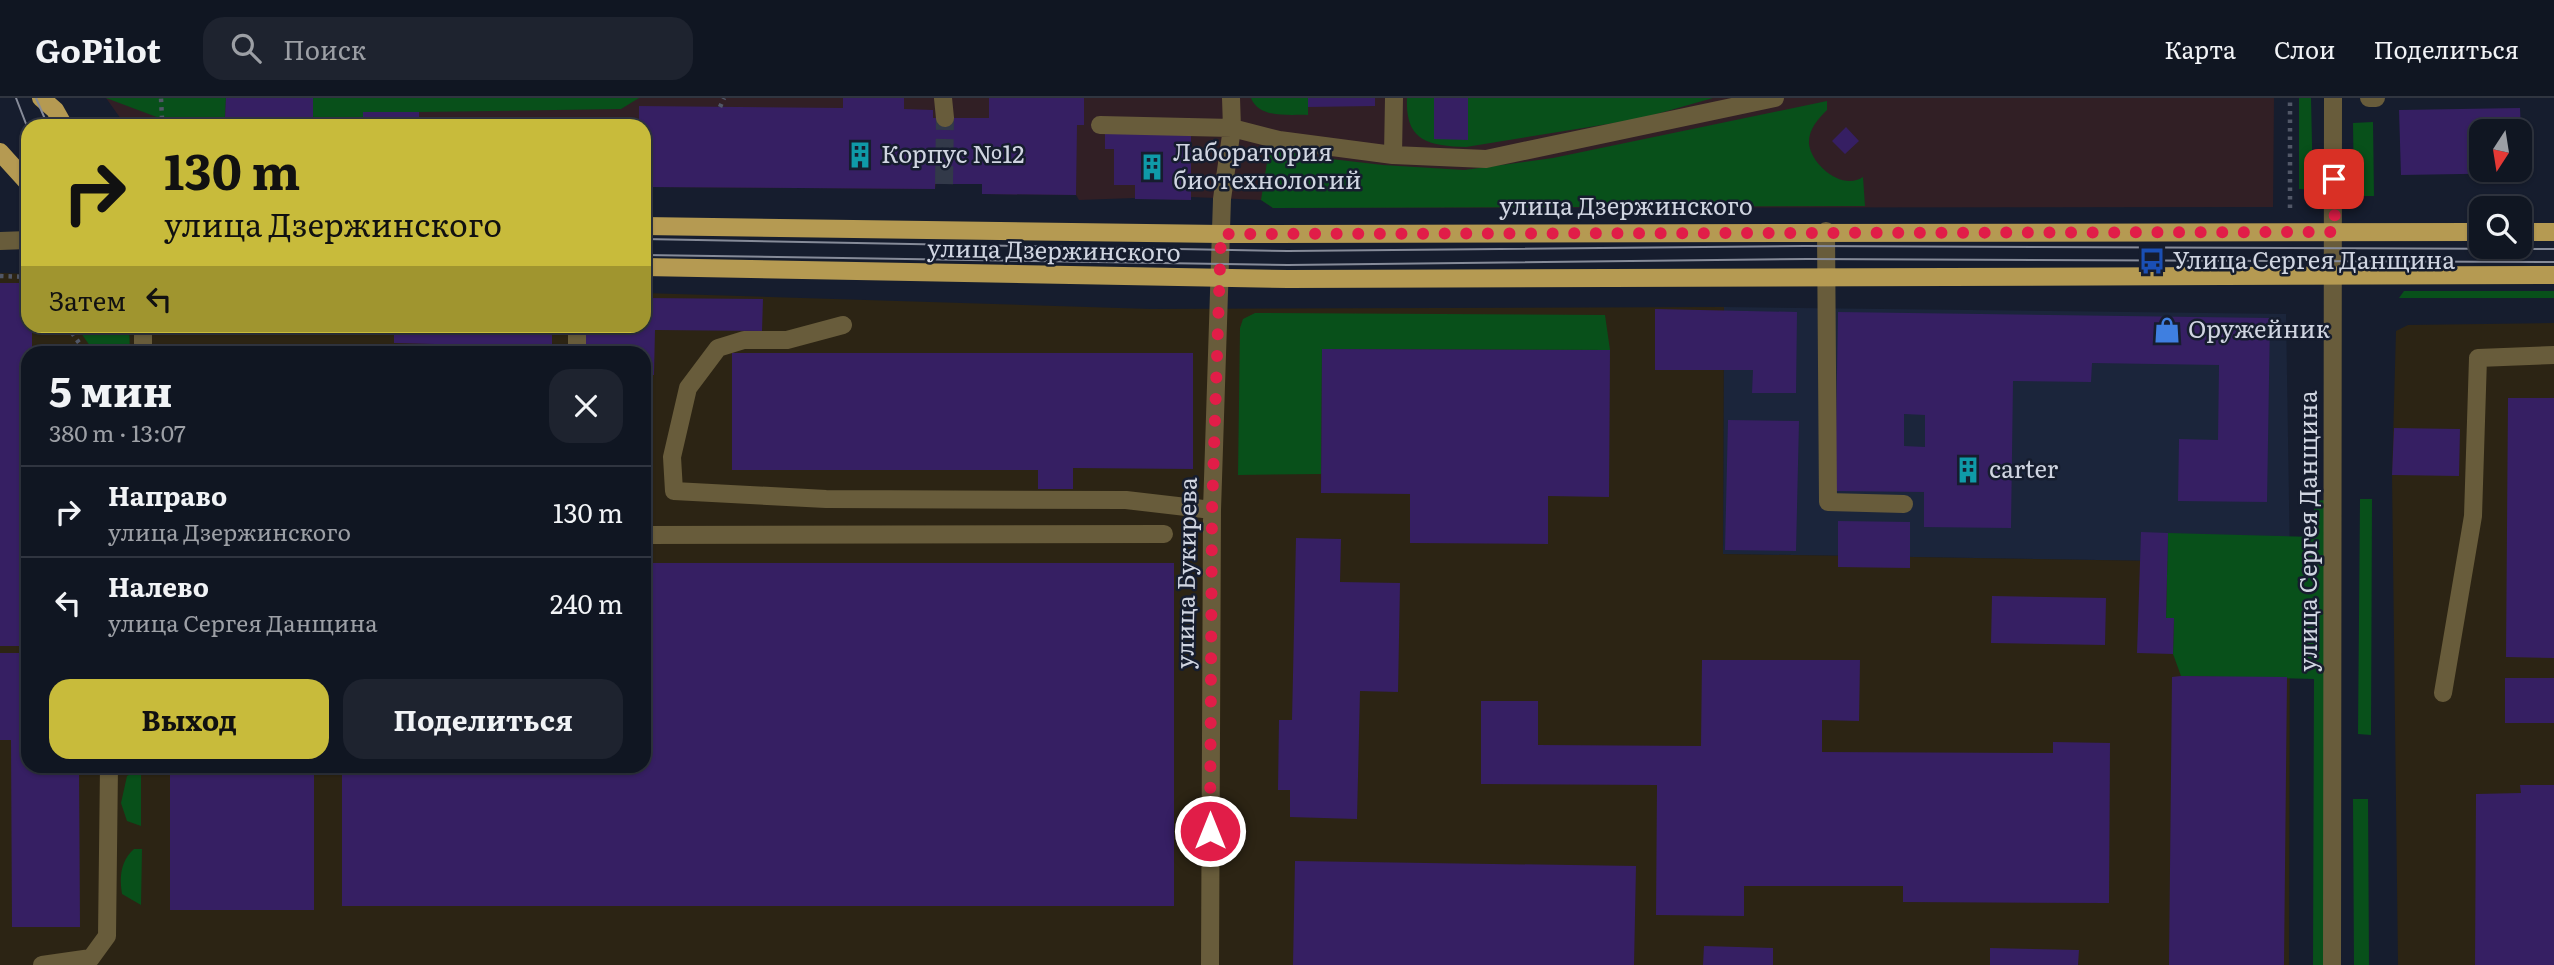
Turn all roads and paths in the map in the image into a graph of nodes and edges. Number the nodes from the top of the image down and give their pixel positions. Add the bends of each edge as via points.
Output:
1 (41, 98) edge
2 (161, 98) edge
3 (724, 98) edge
4 (943, 98) edge
5 (1231, 98) edge
6 (1394, 98) edge
7 (1774, 98) edge
8 (2290, 98) edge
9 (2333, 98) edge
10 (2369, 98) edge
11 (2376, 98) edge
12 (720, 107) dead end
13 (944, 118) tunnel mouth
14 (60, 119) edge
15 (162, 119) edge
16 (1100, 125) dead end
17 (1232, 128) junction
18 (0, 152) edge
19 (1393, 155) junction
20 (21, 175) edge
21 (2290, 208) dead end
22 (651, 226) edge
23 (1826, 231) junction
24 (2335, 232) junction
25 (2469, 232) edge
26 (2532, 232) edge
27 (2554, 232) edge
28 (1221, 234) junction
29 (21, 240) edge
30 (0, 241) edge
31 (651, 267) edge
32 (1827, 275) junction
33 (2334, 275) junction
34 (2554, 275) edge
35 (0, 276) edge
36 (21, 277) edge
37 (1219, 279) junction
38 (843, 325) dead end
39 (2554, 355) edge
40 (1904, 504) dead end
41 (1212, 510) junction
42 (1164, 534) dead end
43 (651, 535) edge
44 (2444, 693) dead end
45 (109, 773) edge
46 (42, 965) edge
47 (1210, 965) edge
48 (2332, 965) edge

1 - 14 main road
2 - 15 path
3 - 12 path
4 - 13 street
5 - 17 street, улица Букирева
6 - 19 street
7 - 19 street via 1486,159
8 - 21 path
9 - 24 street, улица Сергея Данщина
10 - 11 street
16 - 17 street
17 - 19 street via 1279,140
17 - 28 street, улица Букирева
18 - 20 main road
22 - 28 main road, улица Дзержинского
23 - 24 main road, улица Дзержинского
23 - 28 main road, улица Дзержинского
23 - 32 street
24 - 25 main road, улица Дзержинского
24 - 33 street, улица Сергея Данщина
26 - 27 main road
28 - 37 street, улица Букирева
29 - 30 street
31 - 37 main road, улица Дзержинского
32 - 33 main road, улица Дзержинского
32 - 37 main road, улица Дзержинского
32 - 40 street via 1828,502
33 - 34 main road, улица Дзержинского
33 - 48 street, улица Сергея Данщина
35 - 36 path
37 - 41 street, улица Букирева
38 - 41 street via 787,340 744,340 718,348 688,388 672,457 674,491 826,499 1126,500
39 - 44 street via 2478,358 2473,516
41 - 47 street, улица Букирева
42 - 43 street
45 - 46 street via 107,936 91,958

